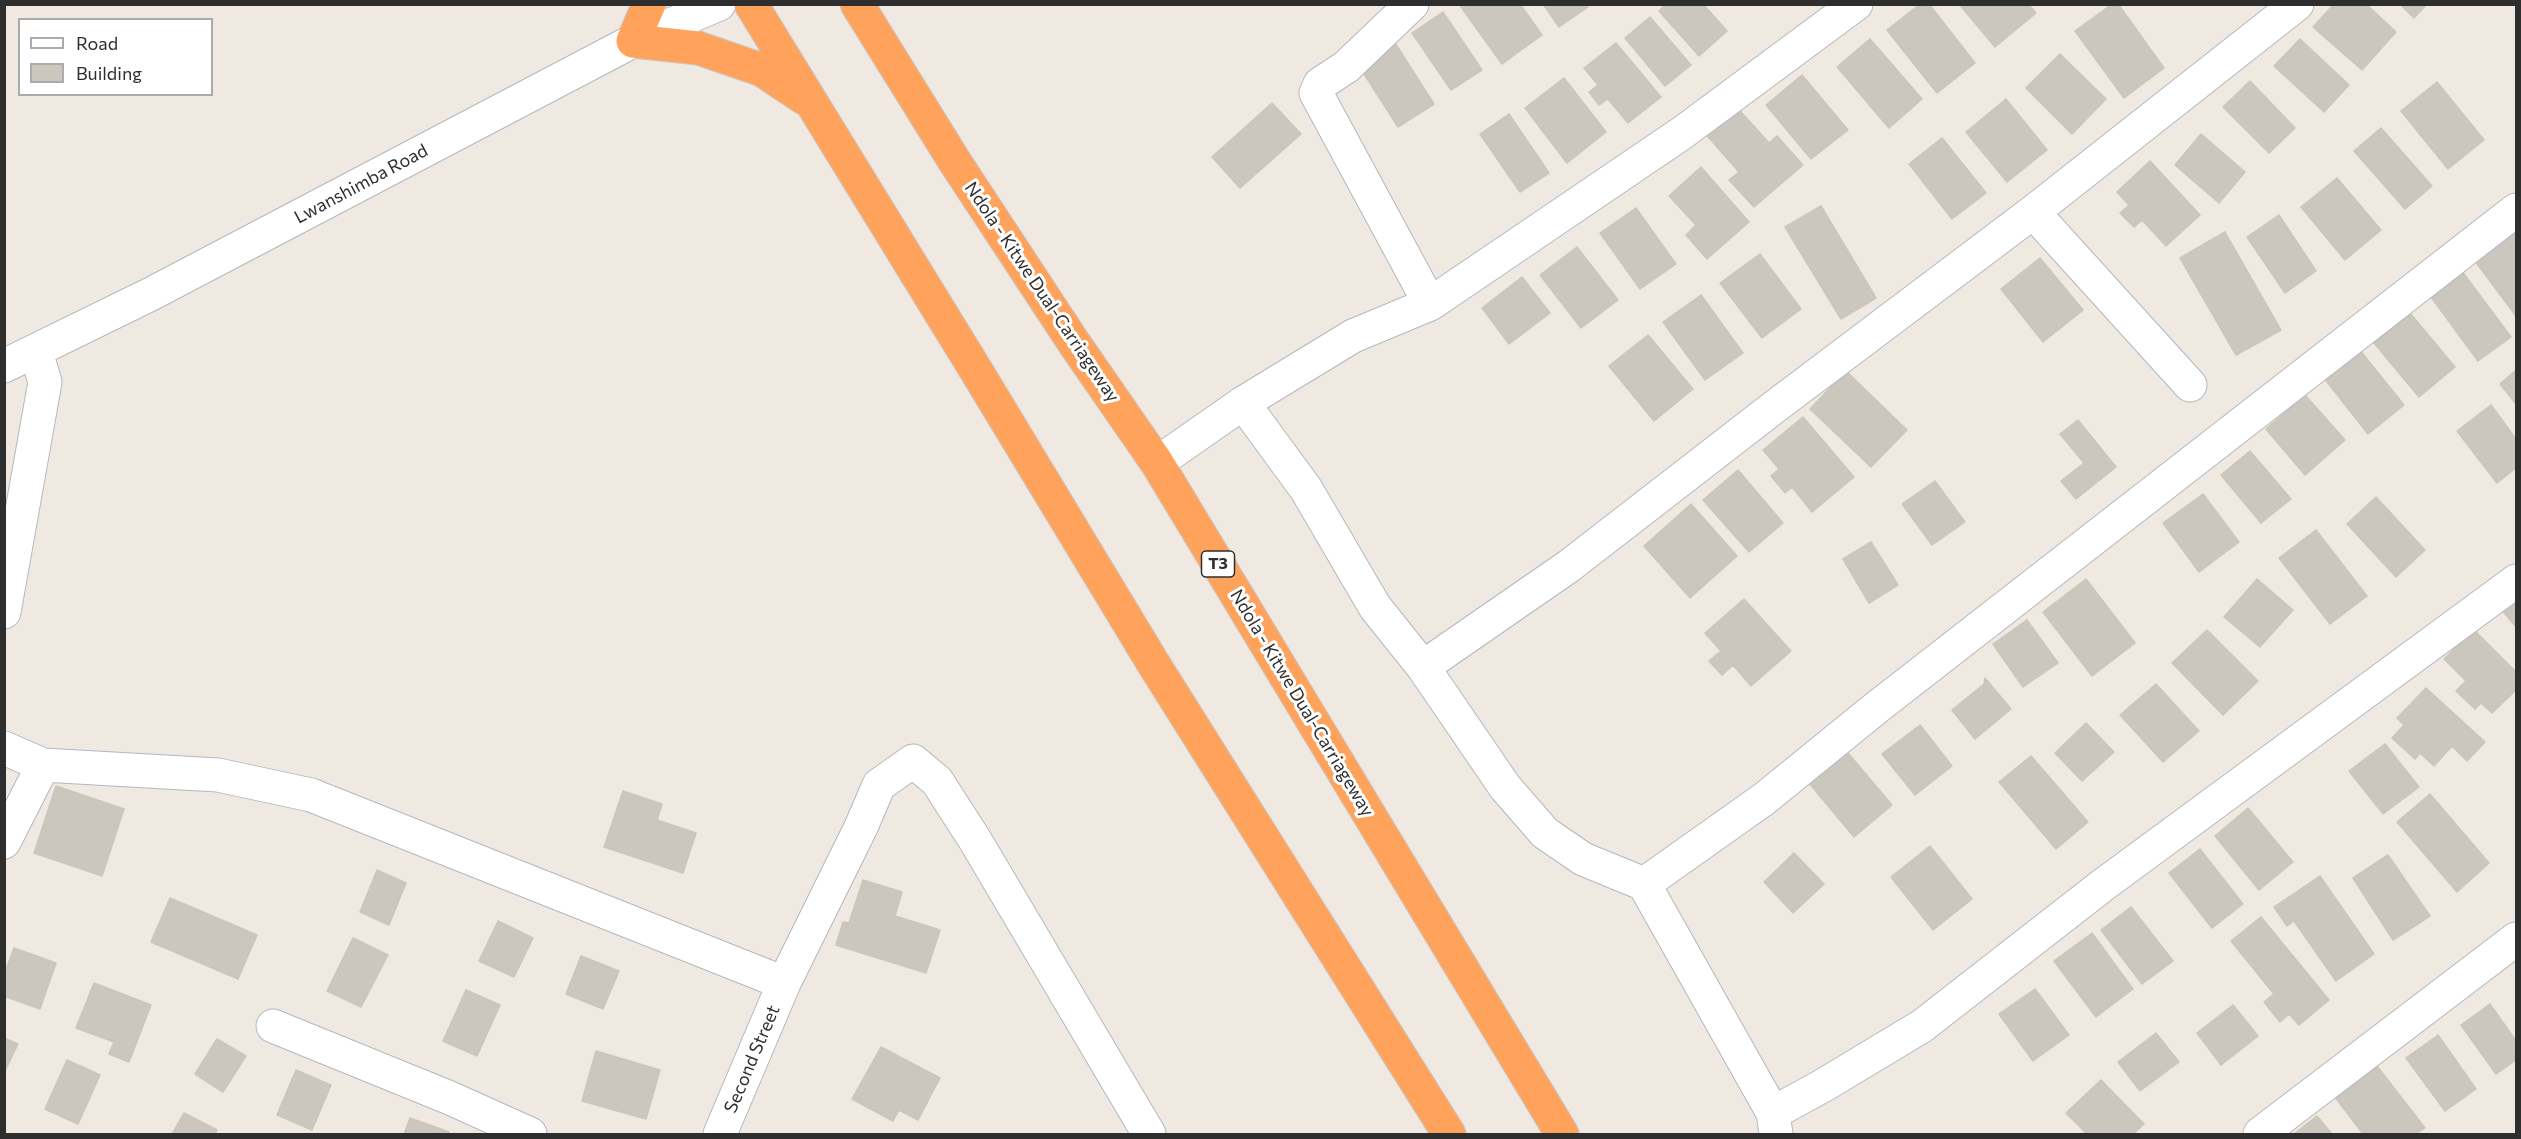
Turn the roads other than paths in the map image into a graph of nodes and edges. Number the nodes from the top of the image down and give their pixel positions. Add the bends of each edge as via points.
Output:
1 (649, 4) edge
2 (719, 4) edge
3 (751, 4) edge
4 (857, 4) edge
5 (1412, 4) edge
6 (1856, 4) edge
7 (2297, 4) edge
8 (633, 41) junction
9 (814, 105) junction
10 (2517, 210) edge
11 (2033, 212) junction
12 (1430, 304) junction
13 (36, 352) junction
14 (4, 366) edge
15 (2190, 385) dead end
16 (1243, 403) junction
17 (1157, 464) junction
18 (2517, 581) edge
19 (4, 612) edge
20 (1423, 667) junction
21 (4, 748) edge
22 (43, 765) junction
23 (4, 842) edge
24 (1644, 884) junction
25 (2517, 939) edge
26 (784, 983) junction
27 (273, 1026) dead end
28 (1775, 1124) edge
29 (530, 1134) edge
30 (720, 1134) edge
31 (1149, 1134) edge
32 (1449, 1134) edge
33 (1562, 1134) edge
34 (2260, 1134) edge

1 - 8 highway
2 - 8 street, Lwanshimba Road
3 - 9 highway
4 - 17 highway, Ndola - Kitwe Dual-Carriageway / T3 via 955,162
5 - 12 street via 1346,67 1320,84 1317,93
6 - 12 street via 1682,133
7 - 11 street
8 - 9 highway via 698,48 762,70
8 - 13 street, Lwanshimba Road
9 - 32 highway via 1153,663
10 - 24 street via 1764,799
11 - 15 street
11 - 20 street via 1569,566
12 - 16 street via 1353,336
13 - 14 street, Lwanshimba Road
13 - 19 street via 45,382
16 - 17 street
16 - 20 street via 1306,489 1375,607
17 - 33 highway, Ndola - Kitwe Dual-Carriageway / T3
18 - 28 street via 2103,885 1922,1026 1824,1086
20 - 24 street via 1505,787 1545,833 1583,859
21 - 22 street
22 - 23 street
22 - 26 street via 218,776 311,795
24 - 28 street
25 - 34 street
26 - 30 street, Second Street
26 - 31 street, Second Street via 879,785 913,761 937,781 962,820
27 - 29 street

